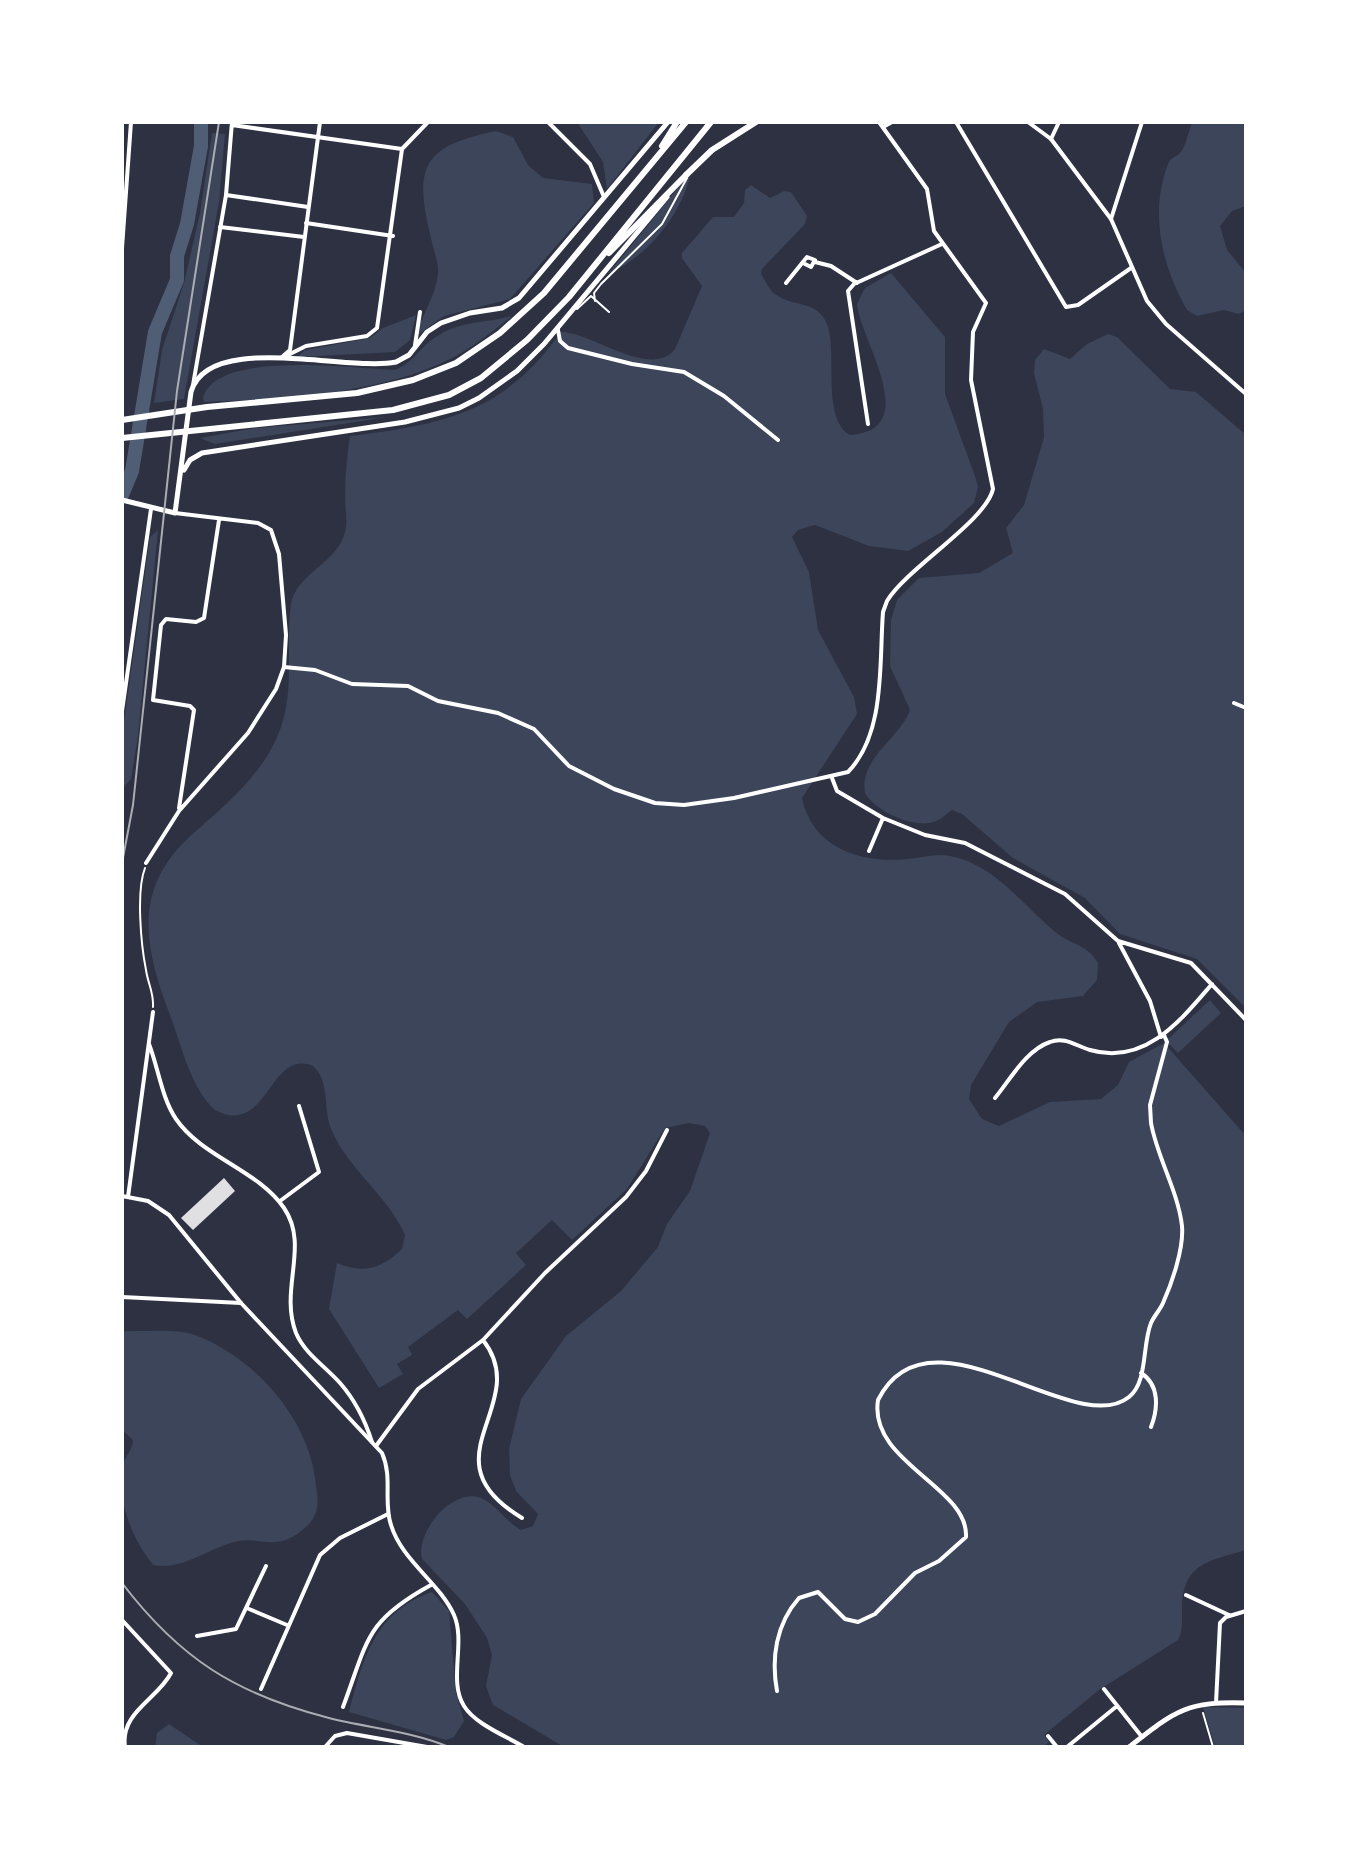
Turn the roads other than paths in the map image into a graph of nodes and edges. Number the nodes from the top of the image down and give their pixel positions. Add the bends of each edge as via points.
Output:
1 (131, 122) edge
2 (320, 122) edge
3 (428, 122) edge
4 (548, 122) edge
5 (668, 122) edge
6 (677, 122) edge
7 (686, 122) edge
8 (711, 122) edge
9 (756, 122) edge
10 (879, 122) edge
11 (892, 122) edge
12 (956, 122) edge
13 (1028, 122) edge
14 (1059, 122) edge
15 (1142, 122) edge
16 (232, 124) edge
17 (883, 127) junction
18 (318, 137) junction
19 (1051, 139) junction
20 (402, 149) junction
21 (700, 160) junction
22 (686, 175) junction
23 (226, 195) junction
24 (625, 195) junction
25 (604, 200) junction
26 (308, 207) junction
27 (1111, 219) junction
28 (306, 223) junction
29 (220, 227) junction
30 (393, 236) junction
31 (304, 237) junction
32 (942, 244) junction
33 (122, 248) edge
34 (1131, 268) junction
35 (786, 283) dead end
36 (857, 283) junction
37 (569, 297) junction
38 (595, 301) junction
39 (420, 312) dead end
40 (609, 312) dead end
41 (567, 318) junction
42 (558, 330) junction
43 (414, 349) junction
44 (285, 358) junction
45 (193, 385) junction
46 (1246, 394) edge
47 (122, 420) edge
48 (868, 424) dead end
49 (187, 436) junction
50 (122, 438) edge
51 (778, 440) dead end
52 (208, 452) junction
53 (180, 483) junction
54 (122, 500) edge
55 (151, 509) junction
56 (175, 513) junction
57 (219, 520) junction
58 (284, 667) junction
59 (1234, 703) dead end
60 (1246, 708) edge
61 (122, 711) edge
62 (832, 778) junction
63 (182, 788) junction
64 (194, 794) junction
65 (179, 811) junction
66 (883, 818) junction
67 (869, 851) dead end
68 (146, 863) road end
69 (1118, 941) junction
70 (1212, 984) junction
71 (153, 1012) road end
72 (1246, 1020) edge
73 (1162, 1036) junction
74 (149, 1044) junction
75 (995, 1098) dead end
76 (299, 1106) dead end
77 (667, 1130) dead end
78 (125, 1196) edge
79 (280, 1201) junction
80 (122, 1297) edge
81 (241, 1303) junction
82 (483, 1340) junction
83 (1141, 1373) junction
84 (1151, 1427) dead end
85 (374, 1444) junction
86 (388, 1514) junction
87 (522, 1518) dead end
88 (266, 1566) dead end
89 (431, 1585) junction
90 (1186, 1595) dead end
91 (248, 1609) junction
92 (1246, 1611) edge
93 (1229, 1615) junction
94 (123, 1622) edge
95 (287, 1625) junction
96 (197, 1636) dead end
97 (261, 1689) dead end
98 (1104, 1689) dead end
99 (777, 1691) dead end
100 (1216, 1703) junction
101 (1246, 1703) edge
102 (1117, 1706) junction
103 (343, 1707) dead end
104 (1048, 1736) dead end
105 (1142, 1737) junction
106 (125, 1747) edge
107 (325, 1747) edge
108 (427, 1747) edge
109 (524, 1747) edge
110 (1057, 1747) edge
111 (1067, 1747) edge
112 (1129, 1747) edge

1 - 33 street
2 - 18 street
3 - 20 street
4 - 25 street via 590,164
5 - 25 main road
6 - 24 main road
7 - 24 main road
8 - 37 main road
9 - 21 main road
10 - 17 street
11 - 17 street
12 - 34 street via 1066,307 1078,305
13 - 19 street
14 - 19 street
15 - 27 street
16 - 18 street
16 - 23 street
17 - 32 street via 927,189 930,222
18 - 20 street
18 - 26 street
19 - 27 street
20 - 30 street
21 - 22 main road
21 - 38 lane via 672,210 601,284
22 - 37 main road
22 - 41 main road
23 - 26 street
23 - 29 street
24 - 47 main road via 544,293 456,363 357,393
25 - 43 main road via 519,298 502,308 453,317 427,332
26 - 28 street
27 - 34 street
28 - 30 street
28 - 31 street
29 - 31 street
29 - 45 street
30 - 44 street via 378,326 367,336 306,346
31 - 44 street
32 - 36 street
32 - 62 street via 986,303 973,332 971,380 992,492 887,601 871,727 853,766
34 - 46 street via 1141,292 1166,324
35 - 36 street via 805,264 811,267 815,262
36 - 48 street via 847,296
37 - 50 main road via 497,367 449,395 393,410
38 - 40 lane
38 - 41 lane via 591,296
39 - 43 street
41 - 42 main road
42 - 51 street via 568,348 691,375
42 - 52 main road via 508,378 459,408 405,422
43 - 44 main road via 403,360 389,363
44 - 45 main road via 220,362
45 - 49 main road
49 - 52 main road via 192,449
49 - 53 main road
52 - 53 main road via 189,461
53 - 56 main road
54 - 55 main road
55 - 56 main road
55 - 61 street
56 - 57 street
57 - 58 street via 264,525 276,539 286,621
57 - 63 street via 204,618 166,619 161,625 153,700 194,710
58 - 62 street via 315,670 352,684 400,685 438,701 498,713 534,729 569,766 655,803 708,802
58 - 64 street via 261,716
59 - 60 street
62 - 66 street via 837,791
63 - 64 street
63 - 65 street
64 - 65 street
65 - 68 street
66 - 67 street
66 - 69 street via 925,835 965,843 1065,894
69 - 70 street via 1187,961
69 - 73 street via 1144,987
70 - 72 street
70 - 73 street
71 - 74 street
73 - 75 street via 1131,1050 1108,1053 1061,1039 1050,1041 1031,1054
73 - 83 street via 1166,1044 1150,1105 1151,1123 1182,1231 1166,1295 1150,1326
74 - 78 street
74 - 79 street via 177,1121
76 - 79 street via 319,1172
77 - 82 street via 631,1191
78 - 81 street via 148,1201 169,1215
79 - 85 street via 296,1233 289,1288 296,1332 356,1406
80 - 81 street
81 - 85 street
82 - 85 street via 418,1389
82 - 87 street via 495,1359 497,1382 478,1453 480,1472 492,1497
83 - 84 street via 1151,1382 1156,1399
83 - 99 street via 1129,1397 1103,1405 1066,1400 1004,1375 956,1366 917,1367 893,1380 878,1400 879,1422 900,1456 958,1513 966,1537 939,1561 915,1573 882,1609 864,1620 845,1619 818,1592 799,1598 779,1635 774,1658
85 - 86 street via 390,1479
86 - 89 street via 395,1536
86 - 95 street via 340,1538 320,1555
88 - 91 street
89 - 103 street via 381,1617
89 - 109 street via 456,1622 461,1702
90 - 93 street
91 - 95 street
91 - 96 street via 232,1632
92 - 93 street
93 - 100 street via 1219,1627
94 - 106 street via 171,1673 130,1721
95 - 97 street
98 - 102 street
100 - 101 main road
100 - 105 main road via 1173,1713
102 - 105 street
102 - 111 street
104 - 110 street
105 - 112 main road
107 - 108 street via 347,1733

